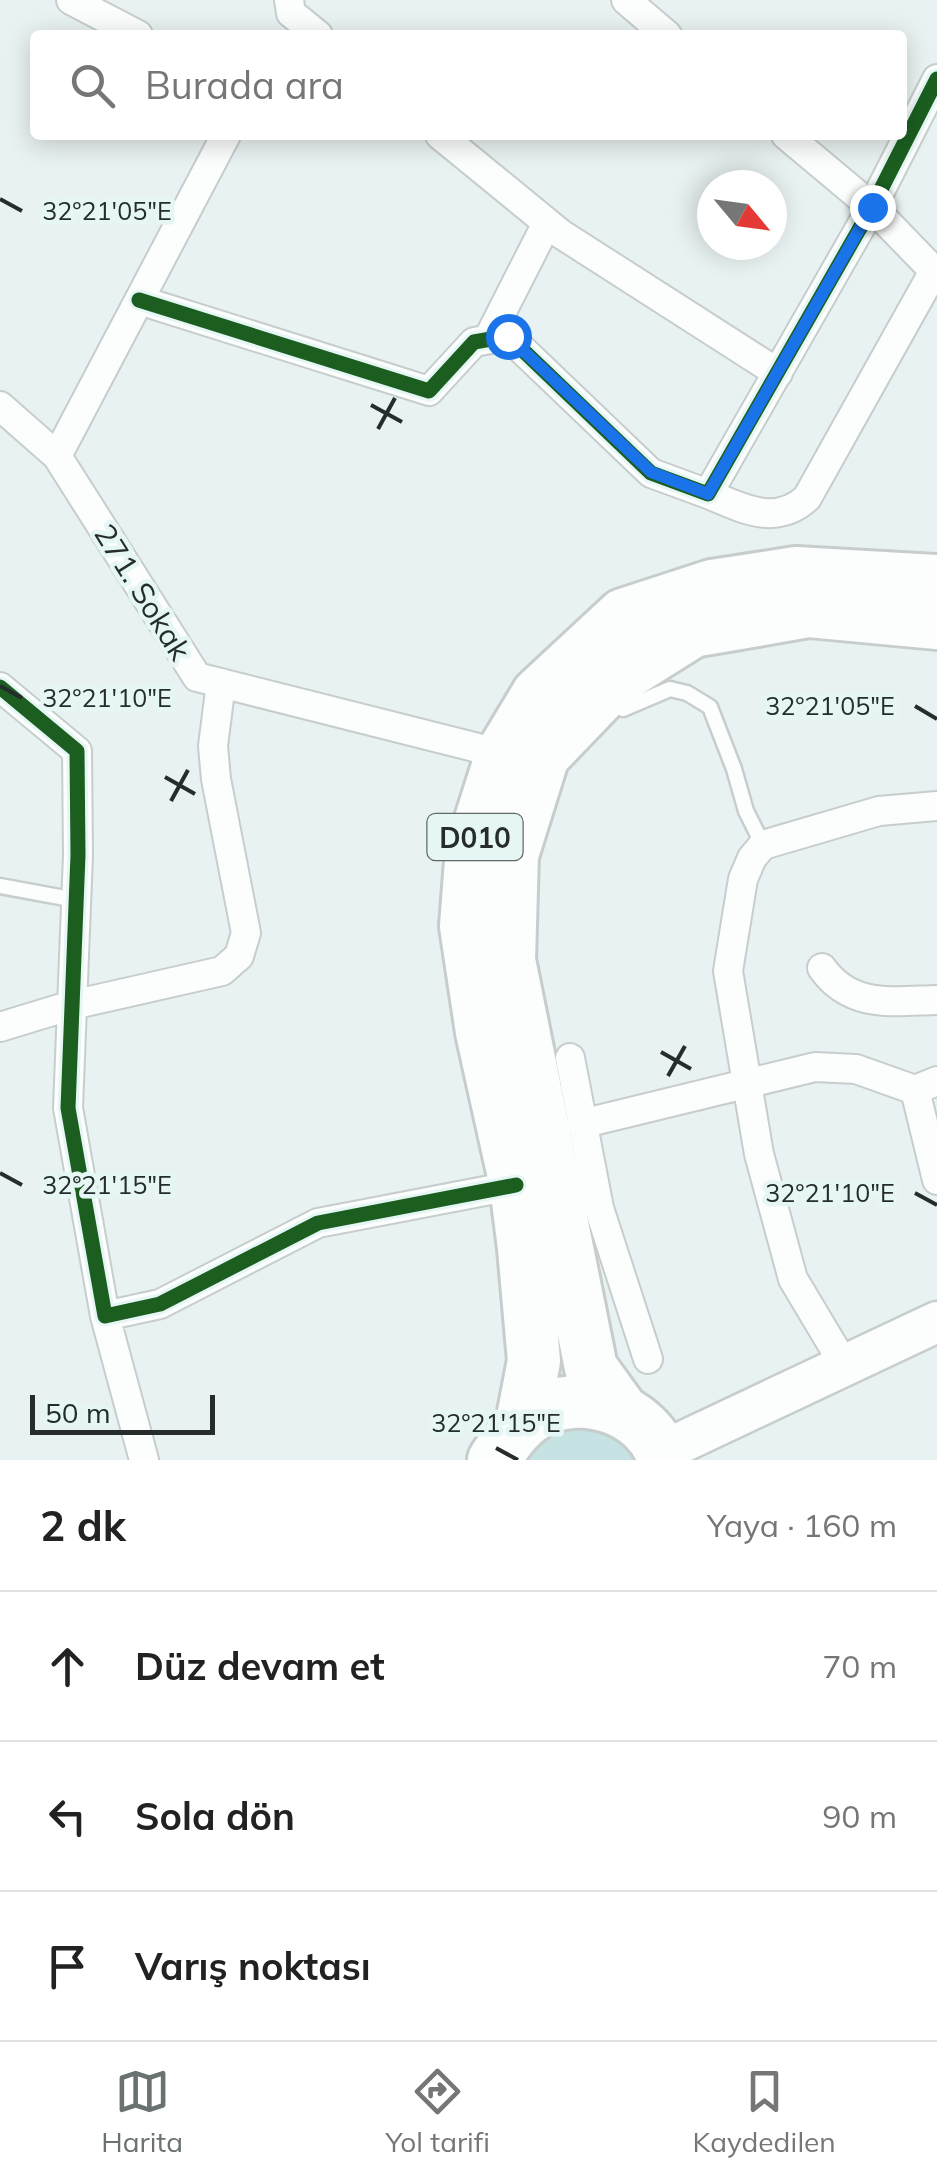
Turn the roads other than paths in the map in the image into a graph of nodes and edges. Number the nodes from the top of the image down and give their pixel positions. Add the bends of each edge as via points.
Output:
1 (71, 0) edge
2 (626, 0) edge
3 (286, 16) edge
4 (128, 30) edge
5 (310, 30) edge
6 (662, 30) edge
7 (937, 79) edge
8 (907, 138) edge
9 (223, 140) edge
10 (446, 140) edge
11 (792, 140) edge
12 (906, 140) edge
13 (872, 207) junction
14 (547, 223) junction
15 (935, 272) edge
16 (139, 300) junction
17 (488, 339) junction
18 (778, 373) junction
19 (0, 406) edge
20 (56, 456) junction
21 (708, 494) junction
22 (937, 581) edge
23 (937, 623) edge
24 (220, 683) junction
25 (0, 687) edge
26 (623, 709) dead end
27 (502, 754) junction
28 (937, 806) edge
29 (763, 846) junction
30 (0, 886) edge
31 (76, 900) junction
32 (822, 968) dead end
33 (937, 1000) edge
34 (72, 1005) junction
35 (0, 1027) edge
36 (570, 1058) dead end
37 (746, 1083) junction
38 (926, 1085) edge
39 (581, 1124) junction
40 (937, 1180) edge
41 (516, 1185) junction
42 (105, 1316) junction
43 (937, 1322) edge
44 (648, 1359) dead end
45 (844, 1366) junction
46 (622, 1411) junction
47 (503, 1449) edge
48 (663, 1456) edge
49 (144, 1460) edge

1 - 4 street
2 - 6 street
3 - 5 street
7 - 8 street
9 - 16 street
10 - 14 street
11 - 13 street
12 - 13 street
13 - 15 street
13 - 18 street
14 - 17 street
14 - 18 street
15 - 21 street via 807,498 772,515
16 - 17 street via 429,391 474,342
16 - 20 street
17 - 21 street via 508,336 651,472
18 - 21 street
19 - 20 street, 271. Sokak
20 - 24 street, 271. Sokak via 197,677
22 - 27 highway, D010 via 796,573 712,586 622,615 538,694
23 - 46 highway, D010 via 809,610 693,631 618,678 543,756 512,856 509,960 592,1368
24 - 27 street, 271. Sokak
24 - 34 street via 216,779 244,945 222,971
25 - 31 street via 77,751
26 - 29 lane via 670,690 710,708
27 - 41 highway, D010 via 472,848 466,926
28 - 29 street via 879,811
29 - 37 street via 743,879 728,972
30 - 31 lane
31 - 34 street
32 - 33 street via 860,999
34 - 35 street
34 - 42 street via 68,1108
36 - 39 street
37 - 38 street via 815,1068
37 - 39 street
37 - 45 street via 793,1279
38 - 40 street
39 - 44 street via 599,1208
41 - 42 street via 318,1222 160,1304
41 - 47 highway, D010 via 534,1361
42 - 49 street
43 - 45 main road
45 - 48 main road
46 - 47 highway, D010 via 565,1402 538,1412
46 - 48 highway, D010 via 645,1428

